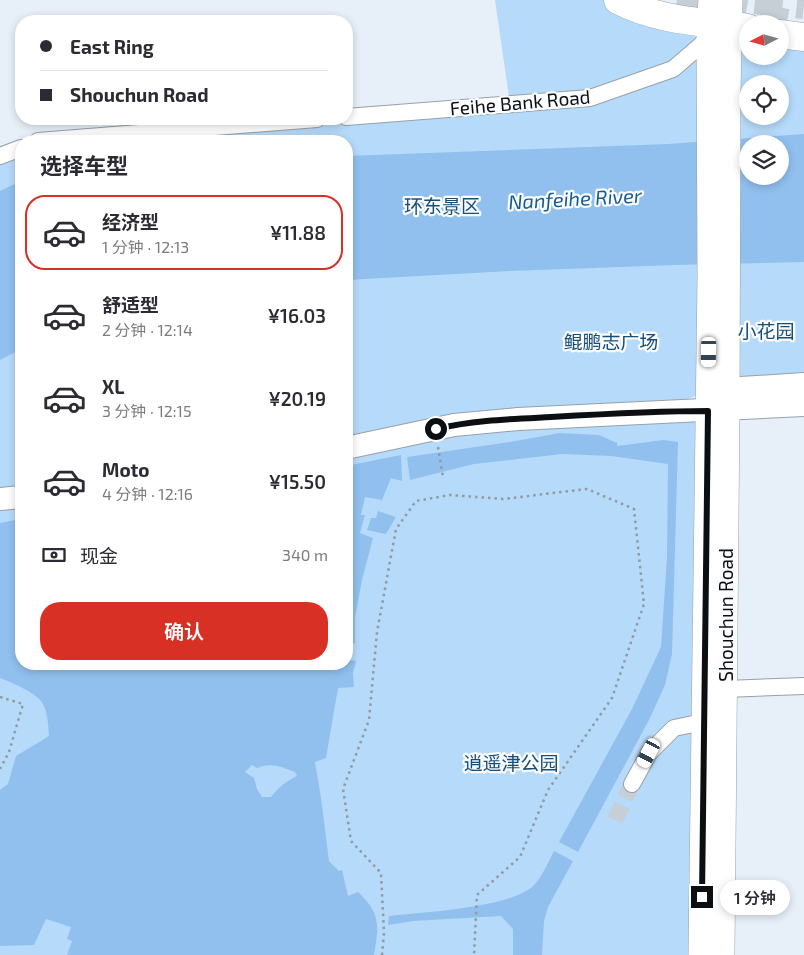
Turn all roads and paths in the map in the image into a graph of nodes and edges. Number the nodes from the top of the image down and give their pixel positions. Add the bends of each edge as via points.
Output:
1 (618, 0) edge
2 (723, 19) edge
3 (353, 115) edge
4 (241, 125) edge
5 (114, 135) edge
6 (15, 150) edge
7 (0, 156) edge
8 (804, 384) edge
9 (718, 400) junction
10 (804, 405) edge
11 (438, 446) dead end
12 (353, 447) edge
13 (443, 478) dead end
14 (15, 498) edge
15 (0, 499) edge
16 (804, 686) edge
17 (725, 689) junction
18 (0, 697) edge
19 (704, 722) junction
20 (0, 769) edge
21 (632, 784) tunnel mouth
22 (382, 955) edge
23 (474, 955) edge
24 (701, 955) edge
25 (722, 955) edge

1 - 2 highway via 633,8 679,20
2 - 3 street, Feihe Bank Road via 673,69 590,98
2 - 9 main road, Shouchun Road via 718,91
4 - 5 street
6 - 7 street
8 - 9 street
9 - 10 street
9 - 12 street via 657,412 454,425
9 - 17 main road, Shouchun Road
9 - 19 main road, Shouchun Road
11 - 13 path
14 - 15 street
16 - 17 street
17 - 25 main road, Shouchun Road
18 - 20 path via 23,704 10,752
19 - 21 street via 674,728 649,753
19 - 24 main road, Shouchun Road
22 - 23 path via 381,874 352,841 344,789 369,720 377,632 396,529 416,501 450,495 503,499 587,489 634,509 644,604 612,698 548,790 520,857 477,895

